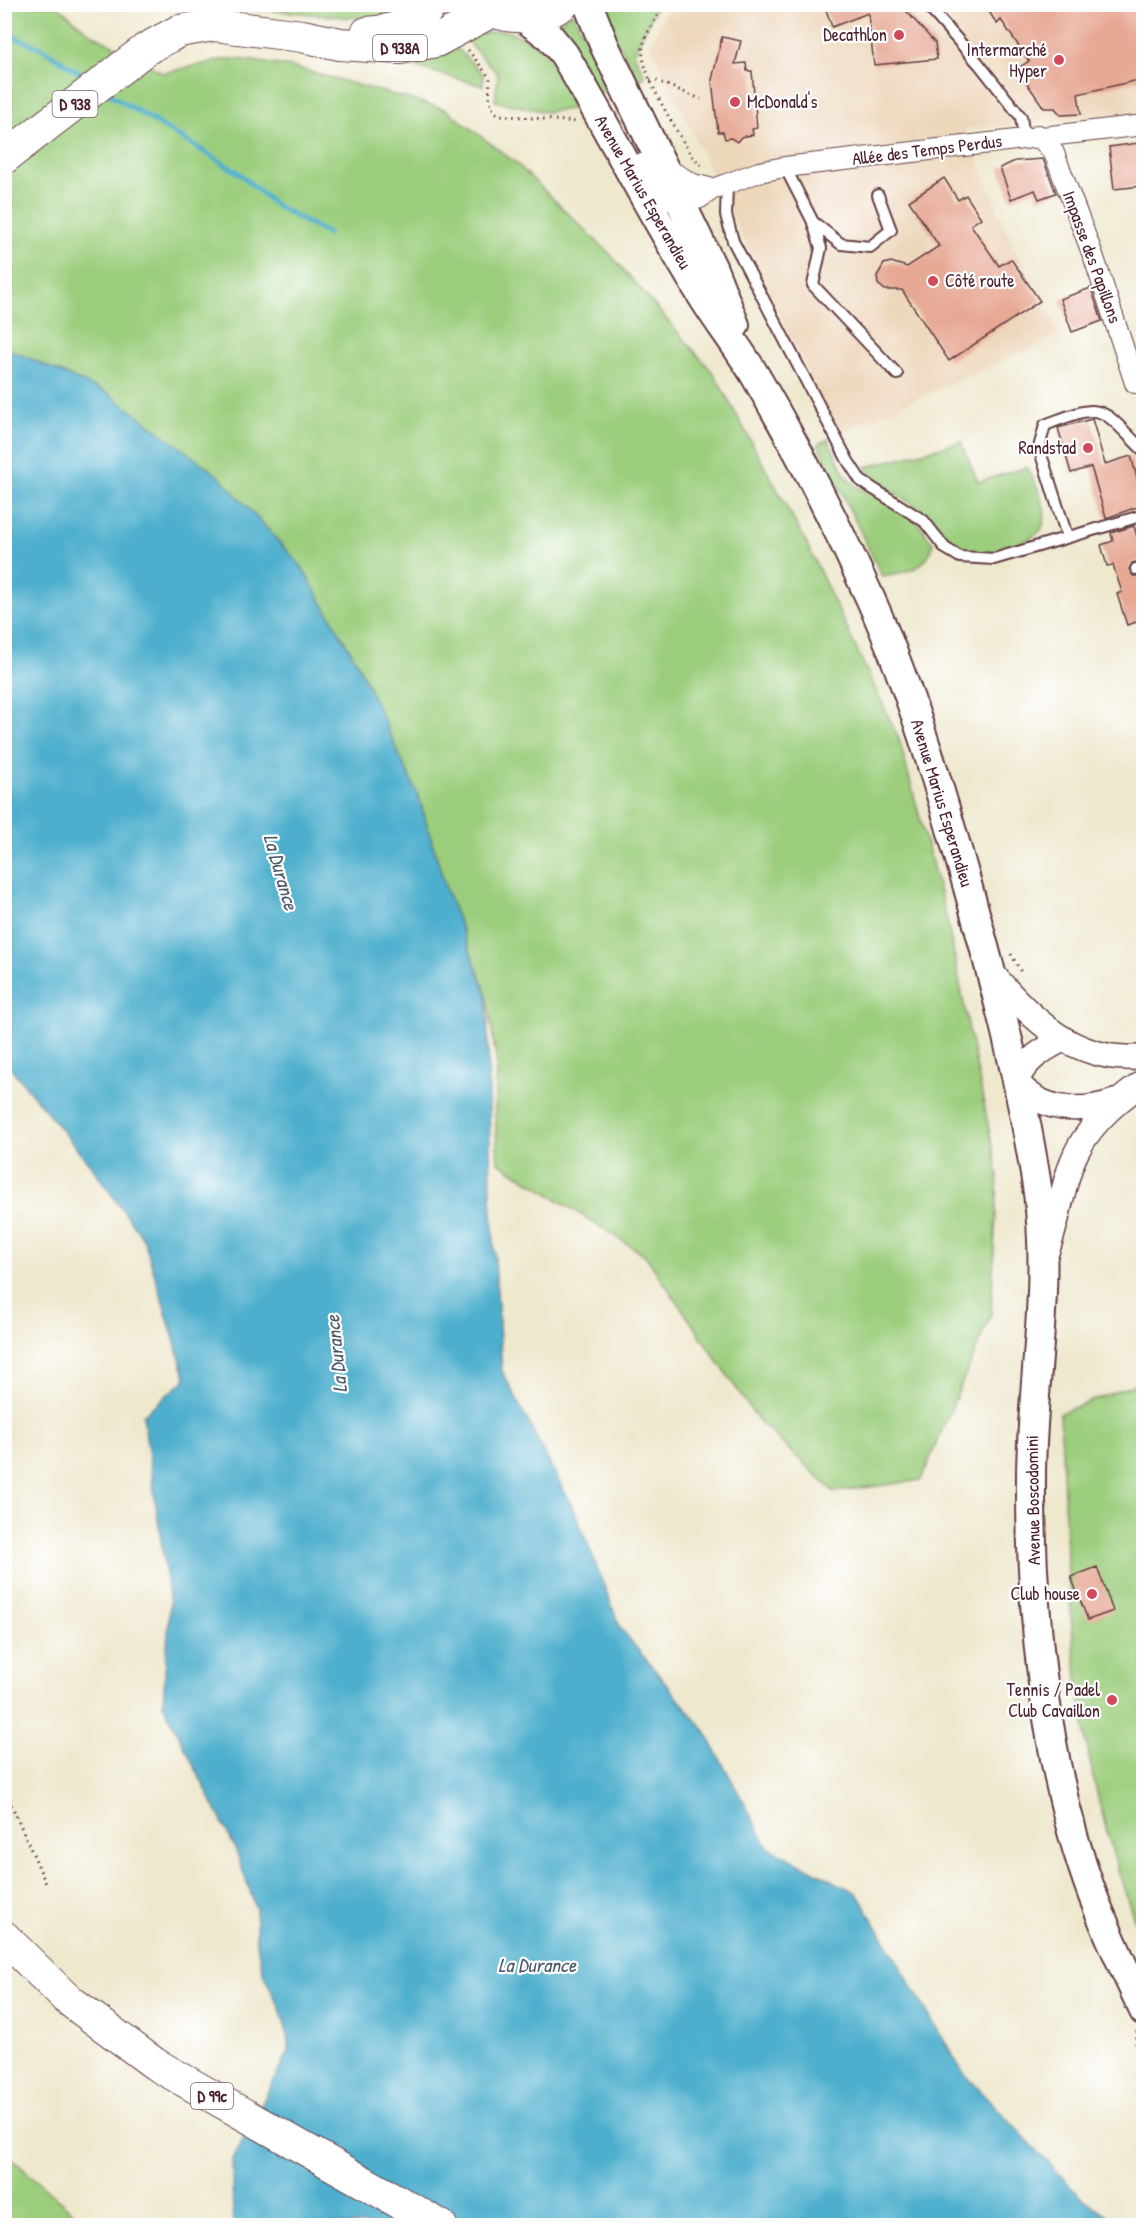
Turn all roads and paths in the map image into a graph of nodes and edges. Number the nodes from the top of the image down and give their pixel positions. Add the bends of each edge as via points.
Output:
1 (432, 4) edge
2 (563, 4) edge
3 (588, 4) edge
4 (662, 4) edge
5 (926, 4) edge
6 (485, 8) edge
7 (523, 17) junction
8 (302, 36) junction
9 (146, 49) joint
10 (1143, 125) edge
11 (610, 133) junction
12 (1031, 136) junction
13 (4, 158) edge
14 (785, 167) junction
15 (706, 194) junction
16 (878, 195) dead end
17 (813, 222) junction
18 (754, 374) junction
19 (897, 374) dead end
20 (1135, 383) dead end
21 (1143, 451) edge
22 (1143, 515) edge
23 (1067, 536) junction
24 (992, 972) junction
25 (1062, 1040) junction
26 (1143, 1057) edge
27 (1016, 1080) junction
28 (1143, 1082) edge
29 (1116, 1101) junction
30 (1043, 1261) junction
31 (4, 1788) edge
32 (47, 1887) dead end
33 (4, 1937) edge
34 (1141, 2007) edge
35 (1143, 2060) edge
36 (441, 2226) edge

1 - 8 main road, D 938A via 421,16 393,30
2 - 7 main road
3 - 15 main road, Avenue Marius Esperandieu via 604,47 664,167
4 - 15 path via 643,44 642,57 691,155 704,169
5 - 12 lane via 980,64
6 - 7 main road
6 - 8 main road, D 938A via 436,41 421,45 373,47
7 - 11 main road, Avenue Marius Esperandieu via 550,37 564,54
8 - 9 main road, D 938A via 214,25 179,31
9 - 13 main road, D 938
10 - 12 street, Allée des Temps Perdus
11 - 15 street via 640,164 659,193 670,200
11 - 18 main road, Avenue Marius Esperandieu via 703,297
12 - 14 street, Allée des Temps Perdus
12 - 20 street, Impasse des Papillons via 1054,153
14 - 15 street, Allée des Temps Perdus via 759,172
14 - 17 lane
15 - 18 main road, Avenue Marius Esperandieu via 704,249
15 - 23 lane via 726,215 733,241 861,481 924,521 945,548 960,557 994,559
16 - 17 lane via 891,230 870,247 841,244
17 - 19 lane via 821,248 813,285
18 - 24 main road, Avenue Marius Esperandieu via 863,583 896,659 933,762
21 - 23 lane via 1111,417 1096,410 1078,412 1045,426 1039,448
22 - 23 lane
24 - 25 street via 1034,1019
24 - 27 main road, Avenue Marius Esperandieu
25 - 26 street via 1092,1051
25 - 27 street via 1025,1063
27 - 29 street via 1036,1100 1060,1107 1088,1108
27 - 30 main road, Avenue Marius Esperandieu via 1036,1183
28 - 29 street
29 - 30 street via 1090,1132 1073,1161 1054,1236
30 - 34 main road, Avenue Boscodomini via 1031,1475 1035,1602 1043,1674 1077,1846 1092,1893
31 - 32 path
33 - 36 main road, D 99c via 66,1998 155,2064
34 - 35 path via 1136,2045

